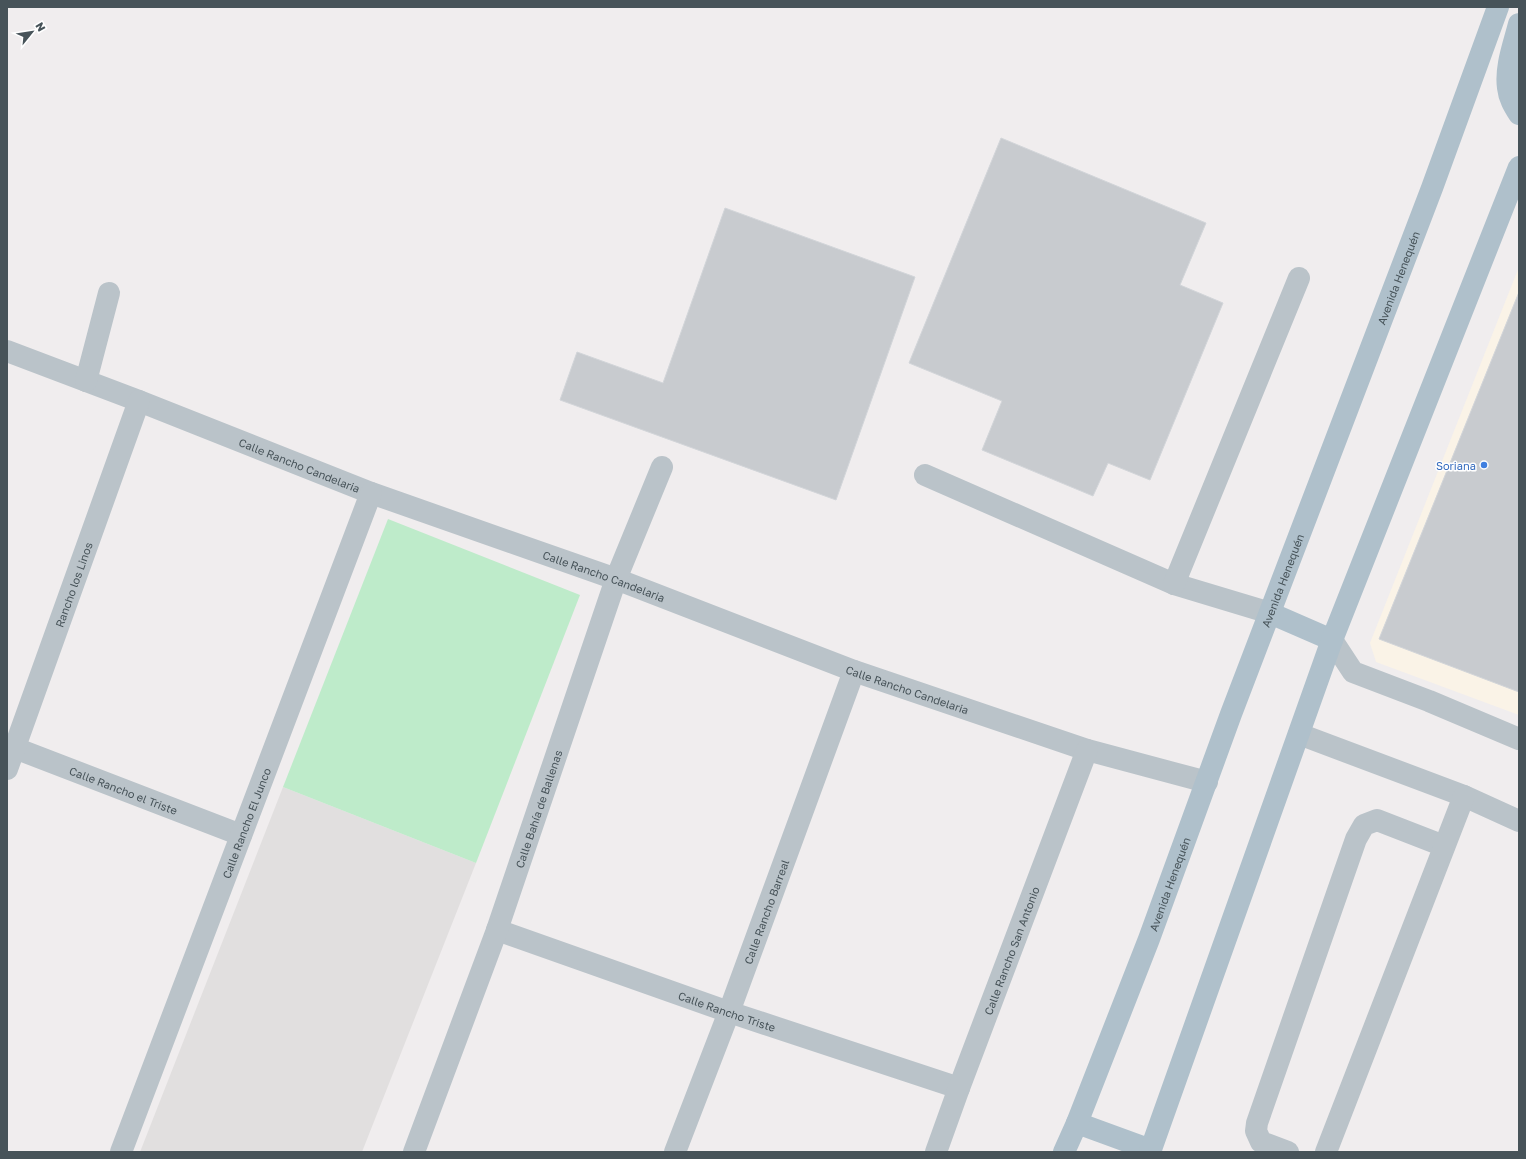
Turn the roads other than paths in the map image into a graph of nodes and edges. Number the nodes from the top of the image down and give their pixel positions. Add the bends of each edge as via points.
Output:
1 (1498, 7) edge
2 (1519, 24) edge
3 (1519, 114) edge
4 (1519, 167) edge
5 (1299, 278) dead end
6 (109, 293) dead end
7 (7, 350) edge
8 (86, 381) junction
9 (139, 401) junction
10 (662, 467) dead end
11 (925, 475) dead end
12 (371, 493) junction
13 (616, 580) junction
14 (1174, 584) junction
15 (1270, 613) junction
16 (1332, 640) junction
17 (854, 671) junction
18 (1300, 734) junction
19 (1519, 739) edge
20 (11, 746) edge
21 (1087, 750) junction
22 (7, 769) edge
23 (1207, 782) junction
24 (1464, 796) junction
25 (1519, 821) edge
26 (241, 835) junction
27 (1444, 846) junction
28 (497, 930) junction
29 (729, 1012) junction
30 (959, 1088) junction
31 (1077, 1123) junction
32 (1150, 1151) edge
33 (121, 1152) edge
34 (414, 1152) edge
35 (675, 1152) edge
36 (936, 1152) edge
37 (1064, 1152) edge
38 (1288, 1152) edge
39 (1326, 1152) edge

1 - 15 main road, Avenida Henequén
2 - 3 main road via 1508,68 1511,101
4 - 16 main road
5 - 14 street
6 - 8 street
7 - 8 street, Calle Rancho Candelaria
8 - 9 street, Calle Rancho Candelaria
9 - 12 street, Calle Rancho Candelaria
9 - 20 street, Rancho los Linos
10 - 13 street, Calle Bahía de Ballenas
11 - 14 street
12 - 13 street, Calle Rancho Candelaria
12 - 26 street, Calle Rancho El Junco
13 - 17 street, Calle Rancho Candelaria
13 - 28 street, Calle Bahía de Ballenas
14 - 15 street
15 - 16 main road
15 - 23 main road, Avenida Henequén
16 - 18 main road
16 - 19 street via 1353,672
17 - 21 street, Calle Rancho Candelaria
17 - 29 street, Calle Rancho Barreal
18 - 24 street
18 - 32 main road
20 - 22 street, Rancho los Linos
20 - 26 street, Calle Rancho el Triste
21 - 23 street, Calle Rancho Candelaria
21 - 30 street, Calle Rancho San Antonio
23 - 31 main road, Avenida Henequén
24 - 25 street
24 - 27 street
26 - 33 street, Calle Rancho El Junco
27 - 38 street via 1378,820 1364,825 1356,839 1257,1123 1256,1131 1261,1142
27 - 39 street
28 - 29 street, Calle Rancho Triste
28 - 34 street, Calle Bahía de Ballenas
29 - 30 street, Calle Rancho Triste
29 - 35 street, Calle Rancho Barreal
30 - 36 street, Calle Rancho San Antonio
31 - 32 main road
31 - 37 main road, Avenida Henequén

